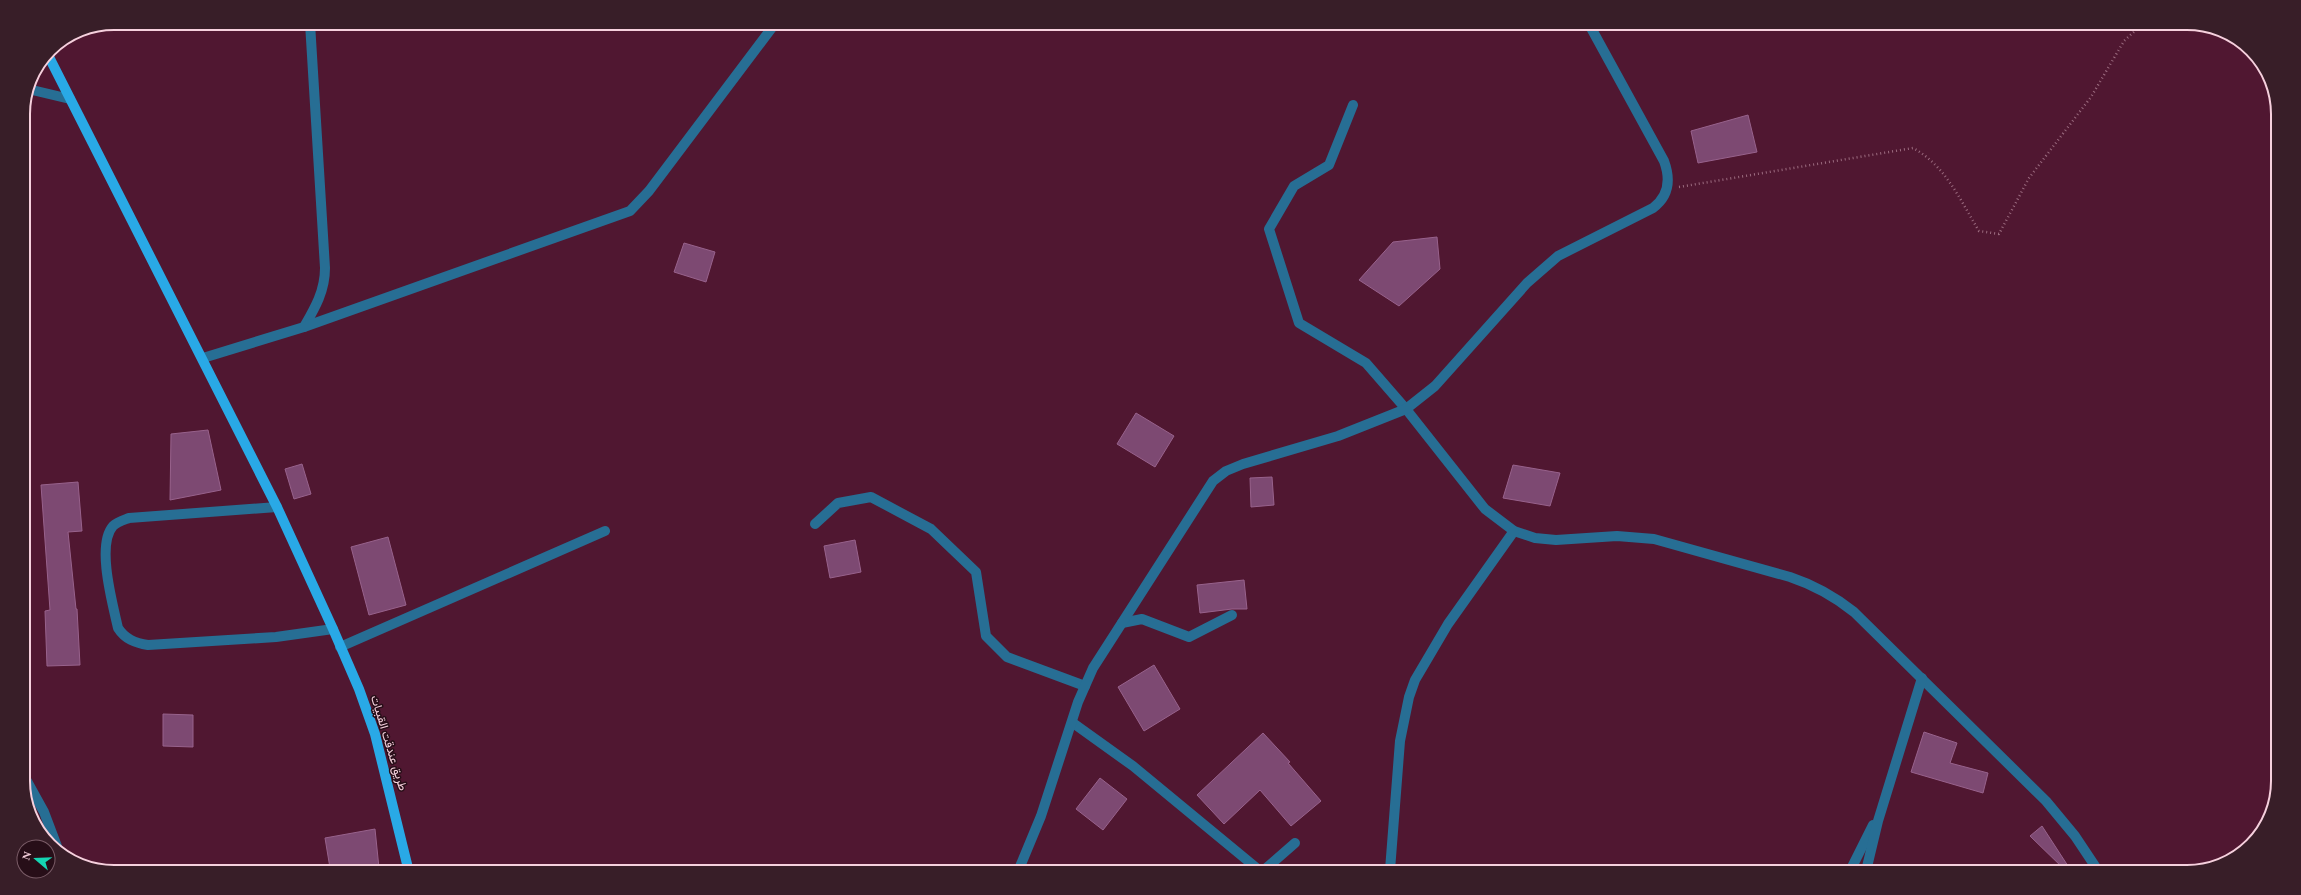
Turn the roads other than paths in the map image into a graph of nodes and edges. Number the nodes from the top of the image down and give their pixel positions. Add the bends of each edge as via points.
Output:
1 (310, 30) edge
2 (770, 30) edge
3 (1592, 30) edge
4 (50, 59) edge
5 (33, 90) edge
6 (70, 99) junction
7 (1353, 105) dead end
8 (304, 327) junction
9 (202, 358) junction
10 (1406, 409) junction
11 (277, 507) junction
12 (815, 524) dead end
13 (605, 531) dead end
14 (1514, 531) junction
15 (1232, 615) dead end
16 (1122, 623) junction
17 (333, 629) junction
18 (340, 647) junction
19 (1922, 678) junction
20 (1085, 686) junction
21 (1073, 723) junction
22 (30, 787) edge
23 (1886, 799) junction
24 (55, 842) edge
25 (1295, 843) dead end
26 (407, 865) edge
27 (1021, 865) edge
28 (1249, 865) edge
29 (1270, 865) edge
30 (1390, 865) edge
31 (1853, 865) edge
32 (1868, 865) edge
33 (2094, 865) edge

1 - 8 street via 325,282 316,307
2 - 8 street via 650,191 630,212
3 - 10 street via 1669,173 1667,189 1661,202 1558,256 1542,268 1435,386
4 - 6 main road, طريق عندقت القبيات
5 - 6 street
6 - 9 main road, طريق عندقت القبيات
7 - 10 street via 1329,165 1294,186 1269,229 1299,322 1366,363
8 - 9 street
9 - 11 main road, طريق عندقت القبيات
10 - 14 street via 1484,509
10 - 16 street via 1338,436 1226,471 1213,481 1203,494
11 - 17 main road, طريق عندقت القبيات
11 - 17 street via 130,518 114,524 109,531 106,549 107,573 118,628 128,639 148,645 276,637
12 - 20 street via 838,503 871,497 930,529 976,572 986,636 1007,657
13 - 18 street
14 - 19 street via 1535,538 1556,540 1617,536 1654,539 1808,583 1840,600
14 - 30 street via 1448,624 1415,680 1400,741
15 - 16 street via 1189,636 1142,619
16 - 20 street via 1093,668
17 - 18 main road, طريق عندقت القبيات
18 - 26 main road, طريق عندقت القبيات via 375,734
19 - 23 street
19 - 33 street via 2059,815
20 - 21 street
21 - 27 street via 1041,816
21 - 28 street via 1133,766
22 - 24 street via 44,812
23 - 31 street
23 - 32 street
25 - 29 street

